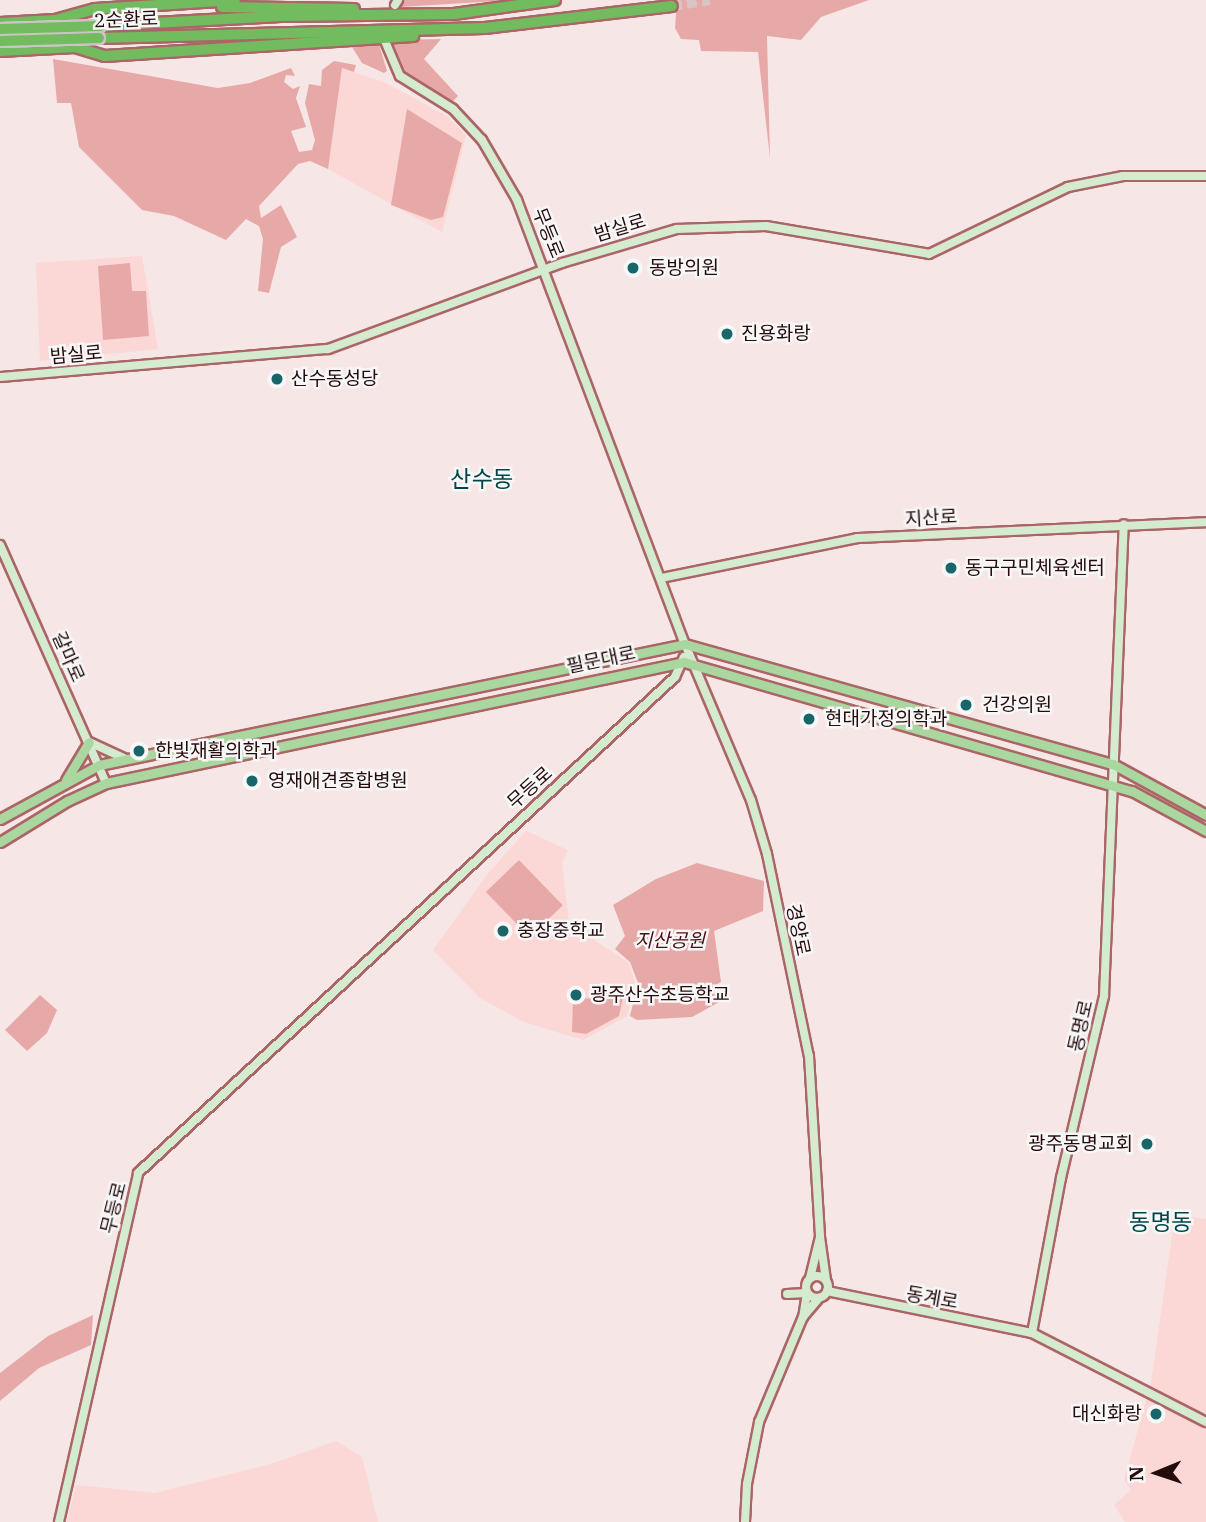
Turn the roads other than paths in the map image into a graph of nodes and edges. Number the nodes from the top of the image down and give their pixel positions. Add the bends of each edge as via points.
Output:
1 (235, 0) edge
2 (555, 0) edge
3 (193, 6) junction
4 (673, 6) dead end
5 (95, 9) junction
6 (69, 14) junction
7 (403, 15) junction
8 (0, 28) edge
9 (433, 30) junction
10 (0, 41) edge
11 (385, 41) dead end
12 (82, 50) junction
13 (0, 51) edge
14 (1206, 176) edge
15 (546, 269) junction
16 (0, 377) edge
17 (1206, 522) edge
18 (1124, 524) junction
19 (0, 545) edge
20 (662, 578) junction
21 (685, 644) junction
22 (688, 663) junction
23 (89, 742) junction
24 (125, 759) junction
25 (1113, 764) junction
26 (99, 765) junction
27 (65, 782) junction
28 (106, 783) junction
29 (1112, 786) junction
30 (1206, 814) edge
31 (0, 818) edge
32 (1206, 831) edge
33 (0, 842) edge
34 (820, 1237) junction
35 (810, 1278) junction
36 (826, 1280) junction
37 (827, 1291) junction
38 (807, 1293) junction
39 (787, 1294) dead end
40 (819, 1298) junction
41 (803, 1317) junction
42 (1032, 1334) junction
43 (1206, 1422) edge
44 (60, 1522) edge
45 (745, 1522) edge

1 - 3 highway
2 - 7 highway, 2순환로
3 - 5 highway
3 - 7 highway via 321,7
4 - 9 highway, 2순환로 via 560,22
5 - 6 highway
5 - 12 highway via 79,19
6 - 8 highway
6 - 8 highway via 43,29
7 - 8 highway, 2순환로, bridge
9 - 10 highway, 2순환로, bridge
9 - 12 highway via 418,36 227,49 105,55
11 - 15 street, 무등로 via 400,76 453,109 488,147
12 - 13 highway
14 - 15 street, 밤실로 via 1124,176 1068,187 929,254 733,225 664,232
15 - 16 street, 밤실로 via 328,349
15 - 20 street, 무등로
17 - 18 street, 지산로
18 - 20 street, 지산로 via 857,538
18 - 25 street, 동명로
19 - 23 street, 갈마로
20 - 21 street, 무등로
21 - 22 street, 경양로
21 - 24 main road, 필문대로
21 - 25 main road, 필문대로
22 - 28 main road, 필문대로
22 - 29 main road, 필문대로
22 - 34 street, 경양로 via 738,772 767,854 808,1050
22 - 44 street, 무등로 via 138,1174
23 - 24 street
23 - 26 street, 갈마로
23 - 27 main road
24 - 26 main road, 필문대로
25 - 29 street, 동명로
25 - 30 main road, 필문대로
26 - 27 main road, 필문대로
26 - 28 street, 갈마로
27 - 31 main road, 필문대로
28 - 33 main road, 필문대로
29 - 32 main road, 필문대로 via 1132,791
29 - 42 street, 동명로 via 1104,996 1061,1178
34 - 35 street, 경양로
34 - 36 street, 경양로
35 - 36 street
35 - 38 street, 경양로
36 - 37 street, 경양로
37 - 40 street
37 - 42 street, 동계로
38 - 39 street
38 - 40 street
38 - 41 street, 경양로
40 - 41 street
41 - 45 street via 759,1422
42 - 43 street

